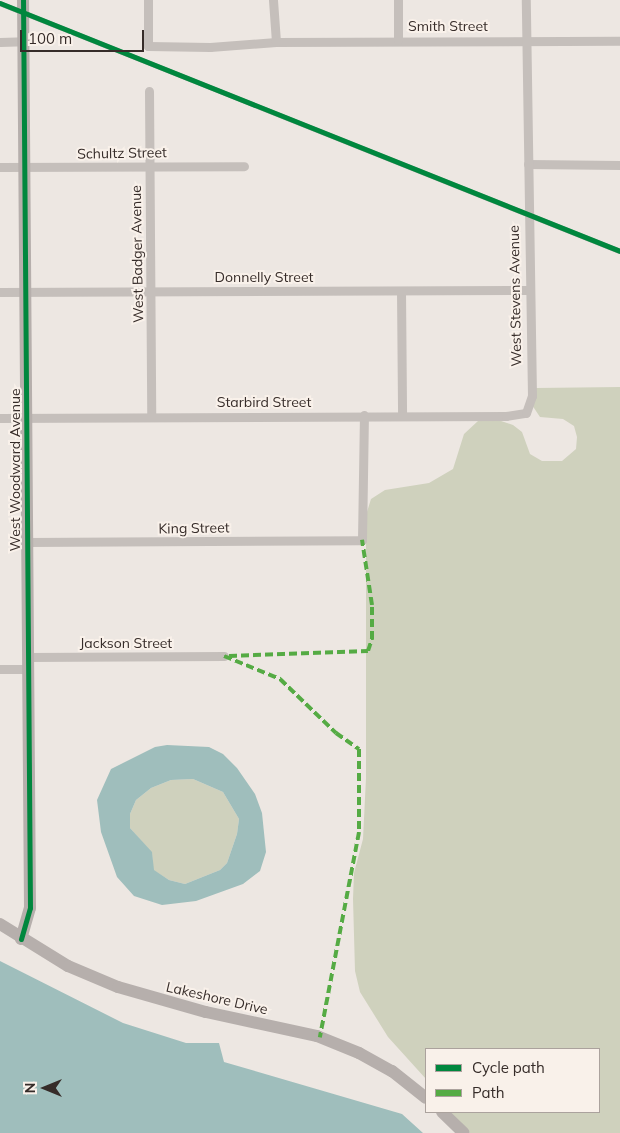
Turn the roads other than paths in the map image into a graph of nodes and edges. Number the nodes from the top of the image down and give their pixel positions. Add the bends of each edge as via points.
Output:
1 (23, 0) edge
2 (148, 0) edge
3 (273, 0) edge
4 (398, 0) edge
5 (526, 0) edge
6 (398, 40) junction
7 (526, 40) junction
8 (24, 41) junction
9 (620, 41) edge
10 (0, 42) edge
11 (276, 42) junction
12 (149, 91) dead end
13 (528, 164) junction
14 (620, 165) edge
15 (25, 166) junction
16 (150, 166) junction
17 (244, 166) dead end
18 (0, 167) edge
19 (401, 290) junction
20 (529, 290) junction
21 (26, 291) junction
22 (151, 291) junction
23 (0, 292) edge
24 (528, 411) joint
25 (364, 415) junction
26 (402, 415) junction
27 (151, 416) junction
28 (26, 417) junction
29 (0, 418) edge
30 (27, 542) junction
31 (224, 656) dead end
32 (28, 663) junction
33 (0, 668) edge
34 (0, 924) edge
35 (22, 939) junction
36 (425, 1097) edge
37 (443, 1113) edge
38 (464, 1133) edge

1 - 8 street, West Woodward Avenue
2 - 11 street, Smith Street via 148,46 210,47
3 - 11 street
4 - 6 street
5 - 7 street, West Stevens Avenue
6 - 7 street, Smith Street
6 - 11 street, Smith Street
7 - 9 street, Smith Street
7 - 13 street, West Stevens Avenue
8 - 10 street
8 - 15 street, West Woodward Avenue
12 - 16 street, West Badger Avenue
13 - 14 street
13 - 20 street, West Stevens Avenue
15 - 16 street, Schultz Street
15 - 18 street, Schultz Street
15 - 21 street, West Woodward Avenue
16 - 17 street, Schultz Street
16 - 22 street, West Badger Avenue
19 - 20 street, Donnelly Street
19 - 22 street, Donnelly Street
19 - 26 street
20 - 24 street, West Stevens Avenue via 532,396
21 - 22 street, Donnelly Street
21 - 23 street, Donnelly Street
21 - 28 street, West Woodward Avenue
22 - 27 street, West Badger Avenue
24 - 26 street, Starbird Street via 506,416
25 - 26 street, Starbird Street
25 - 27 street, Starbird Street
25 - 30 street, King Street via 362,540
27 - 28 street, Starbird Street
28 - 29 street, Starbird Street
28 - 30 street, West Woodward Avenue
30 - 32 street, West Woodward Avenue
31 - 32 street, Jackson Street
32 - 33 street, Jackson Street
32 - 35 street, West Woodward Avenue via 30,908
34 - 35 street, Lakeshore Drive
35 - 36 street, Lakeshore Drive via 68,966 118,987 206,1012 317,1036 392,1071
37 - 38 street

